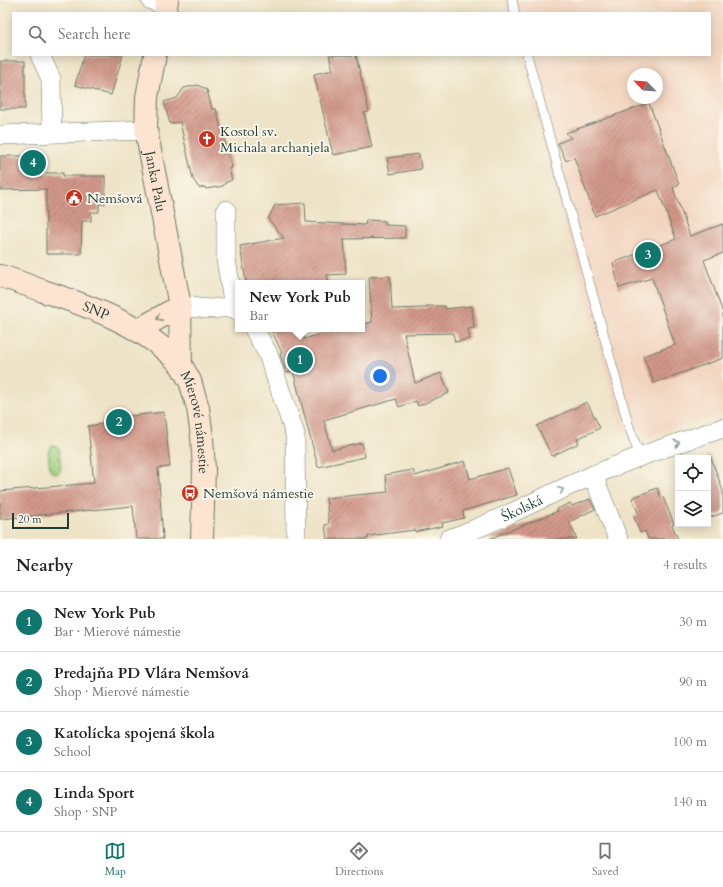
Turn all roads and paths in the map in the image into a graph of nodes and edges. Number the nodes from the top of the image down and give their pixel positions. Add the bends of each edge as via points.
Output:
1 (512, 0) edge
2 (515, 12) edge
3 (40, 56) edge
4 (155, 56) edge
5 (527, 56) edge
6 (146, 130) junction
7 (52, 133) junction
8 (0, 136) edge
9 (226, 210) dead end
10 (0, 276) edge
11 (235, 304) edge
12 (180, 306) junction
13 (235, 309) edge
14 (138, 330) junction
15 (256, 332) edge
16 (181, 365) junction
17 (723, 428) edge
18 (640, 456) junction
19 (593, 475) junction
20 (204, 539) edge
21 (296, 539) edge
22 (449, 539) edge
23 (618, 539) edge

1 - 2 lane
3 - 7 street via 51,79
4 - 6 main road, Janka Palu via 147,97
5 - 18 lane via 629,427
6 - 7 street
6 - 12 main road, Janka Palu
7 - 8 street
9 - 11 street via 226,260
10 - 14 main road, SNP via 66,298
12 - 13 street
12 -> 14 main road
12 - 16 main road, Mierové námestie
14 - 16 main road, SNP via 169,352
15 - 21 street via 268,354 295,434
16 - 20 main road, Mierové námestie via 190,381 198,408 202,437
18 -> 17 street, Školská
18 - 19 street, Školská
22 -> 19 street, Školská via 472,531
19 - 23 street

